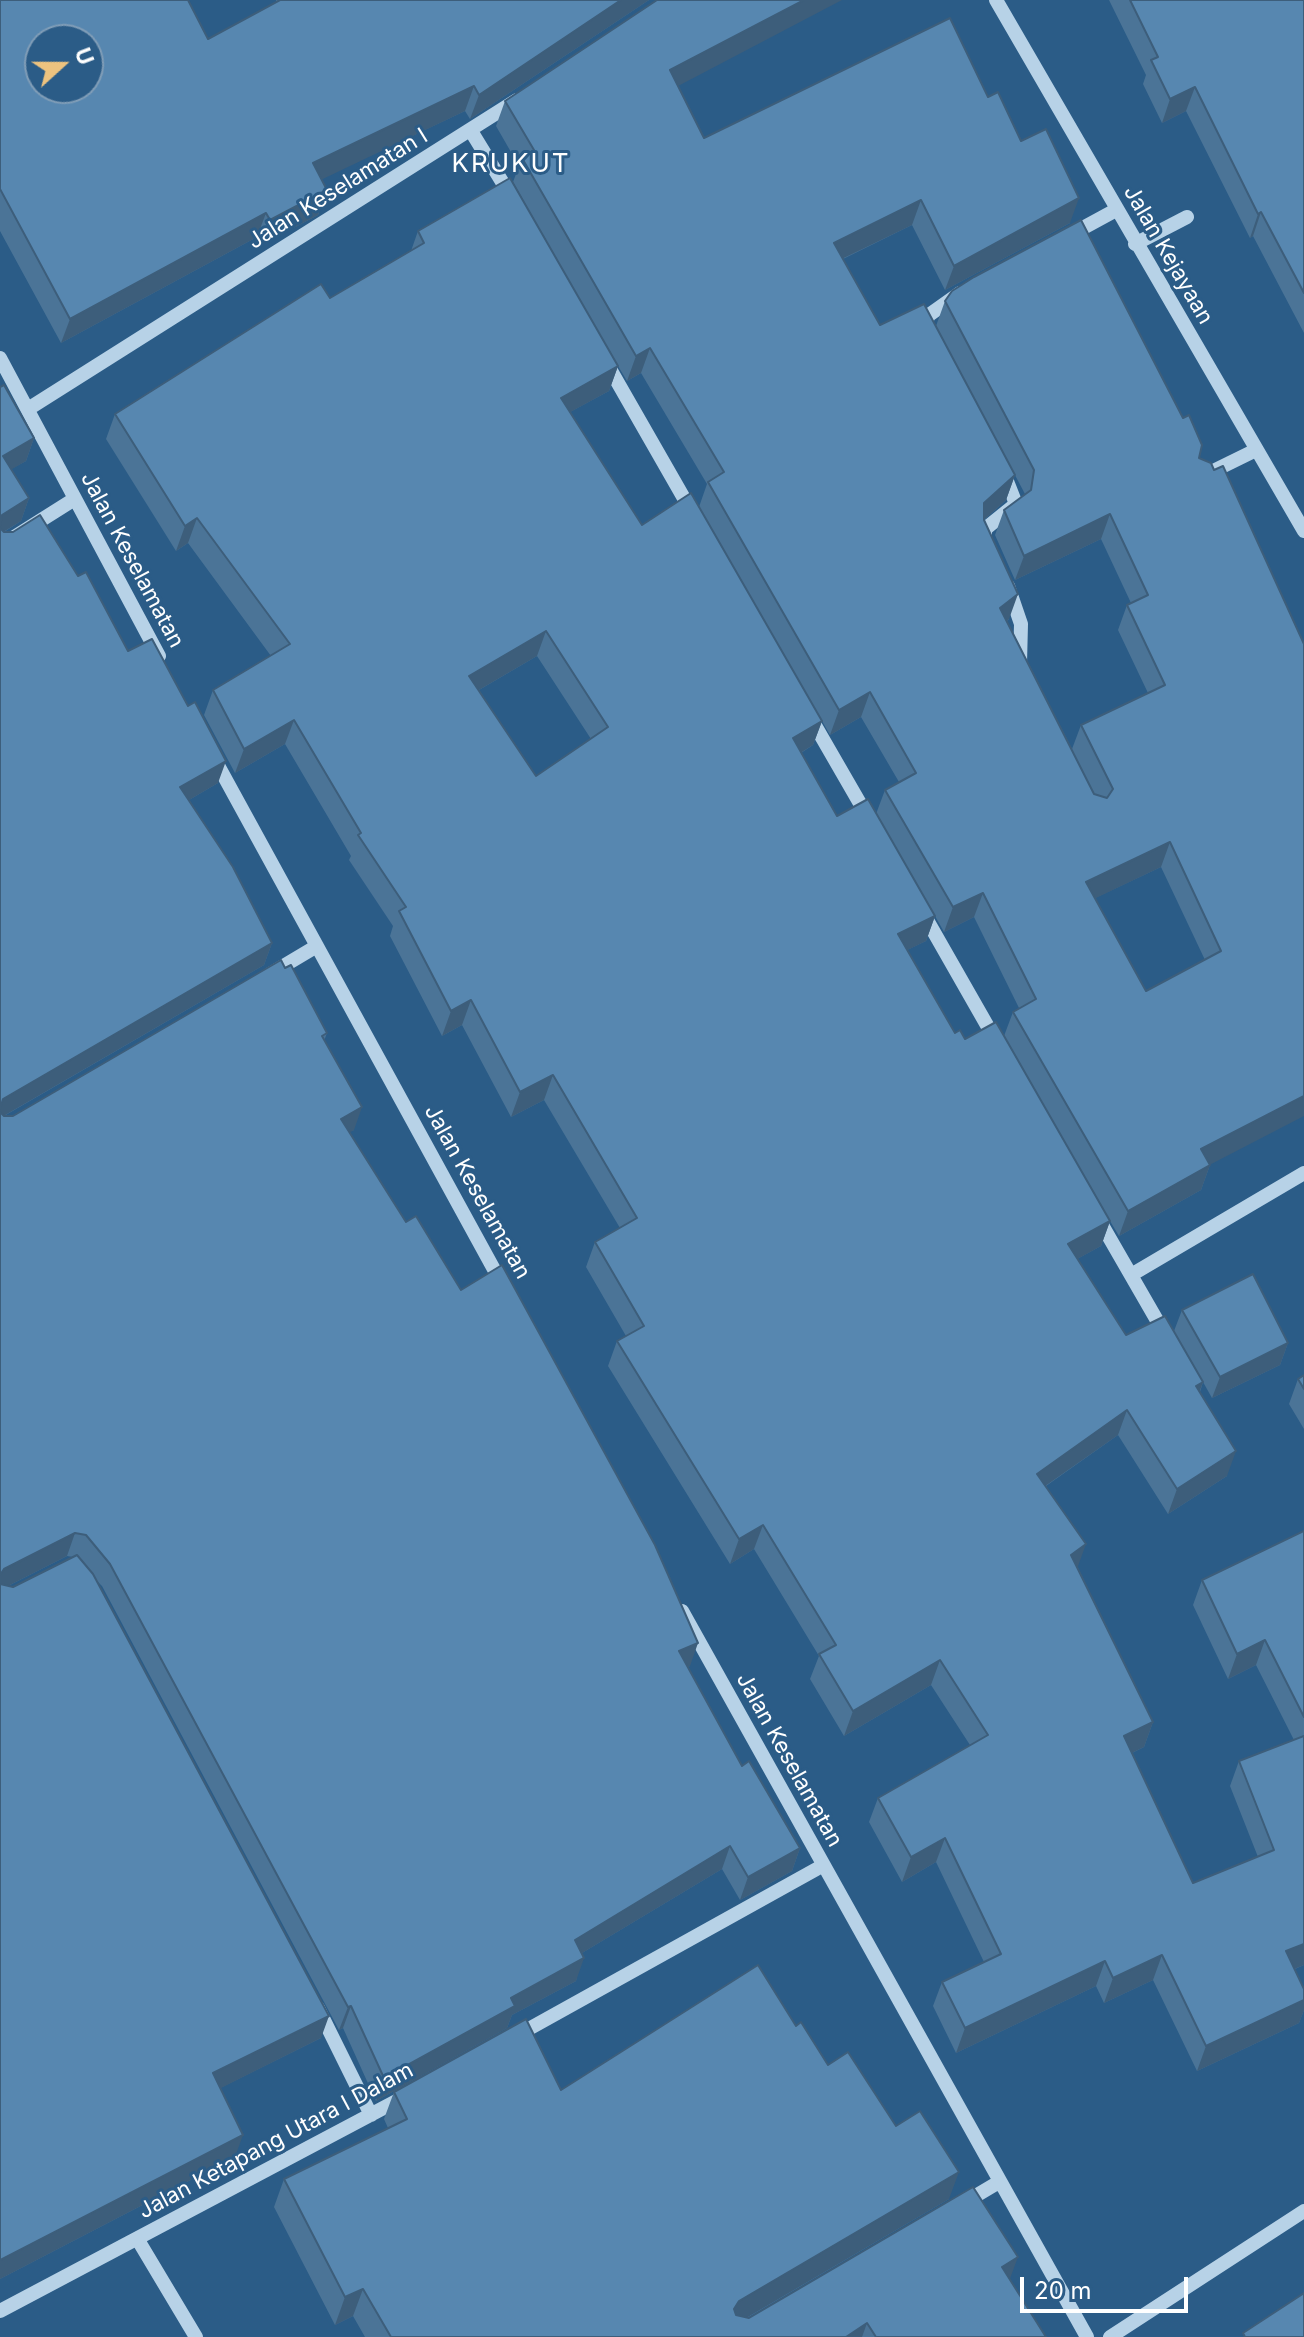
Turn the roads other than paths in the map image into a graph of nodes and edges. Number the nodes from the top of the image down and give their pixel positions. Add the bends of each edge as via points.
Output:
1 (996, 0) edge
2 (536, 87) edge
3 (471, 131) junction
4 (1116, 210) junction
5 (522, 215) edge
6 (1187, 217) dead end
7 (1053, 244) edge
8 (1135, 244) junction
9 (973, 286) edge
10 (934, 350) edge
11 (601, 353) edge
12 (0, 358) edge
13 (28, 409) junction
14 (1256, 450) junction
15 (998, 460) edge
16 (1199, 478) edge
17 (73, 500) junction
18 (1304, 531) edge
19 (704, 532) edge
20 (0, 546) edge
21 (168, 673) edge
22 (1022, 676) edge
23 (799, 697) edge
24 (205, 742) edge
25 (878, 835) edge
26 (918, 904) edge
27 (317, 946) junction
28 (262, 978) edge
29 (1005, 1055) edge
30 (1304, 1173) edge
31 (1092, 1207) edge
32 (1131, 1275) junction
33 (508, 1295) edge
34 (1177, 1356) edge
35 (677, 1601) edge
36 (822, 1866) junction
37 (310, 1994) edge
38 (508, 2040) edge
39 (426, 2085) edge
40 (371, 2115) junction
41 (999, 2182) junction
42 (1304, 2211) edge
43 (946, 2213) edge
44 (138, 2240) junction
45 (0, 2311) edge
46 (196, 2337) edge
47 (1087, 2337) edge
48 (1110, 2337) edge

1 - 4 street, Jalan Kejayaan
2 - 3 street, Jalan Keselamatan I
3 - 5 street
3 - 13 street, Jalan Keselamatan I
4 - 7 street
4 - 8 street, Jalan Kejayaan
6 - 8 street
8 - 14 street, Jalan Kejayaan
9 - 10 street via 929,315 924,325
11 - 19 street
12 - 13 street, Jalan Keselamatan
13 - 17 street, Jalan Keselamatan
14 - 16 street
14 - 18 street, Jalan Kejayaan
15 - 22 street via 1016,498 1014,509 985,529 984,540 1021,624
17 - 20 street
17 - 21 street, Jalan Keselamatan
23 - 25 street
24 - 27 street, Jalan Keselamatan
26 - 29 street
27 - 28 street
27 - 33 street, Jalan Keselamatan
30 - 32 street
31 - 32 street
32 - 34 street
35 - 36 street, Jalan Keselamatan
36 - 38 street
36 - 41 street, Jalan Keselamatan
37 - 40 street
39 - 40 street, Jalan Ketapang Utara I Dalam
40 - 44 street, Jalan Ketapang Utara I Dalam
41 - 43 street
41 - 47 street, Jalan Keselamatan
42 - 48 street
44 - 45 street, Jalan Ketapang Utara I Dalam
44 - 46 street

